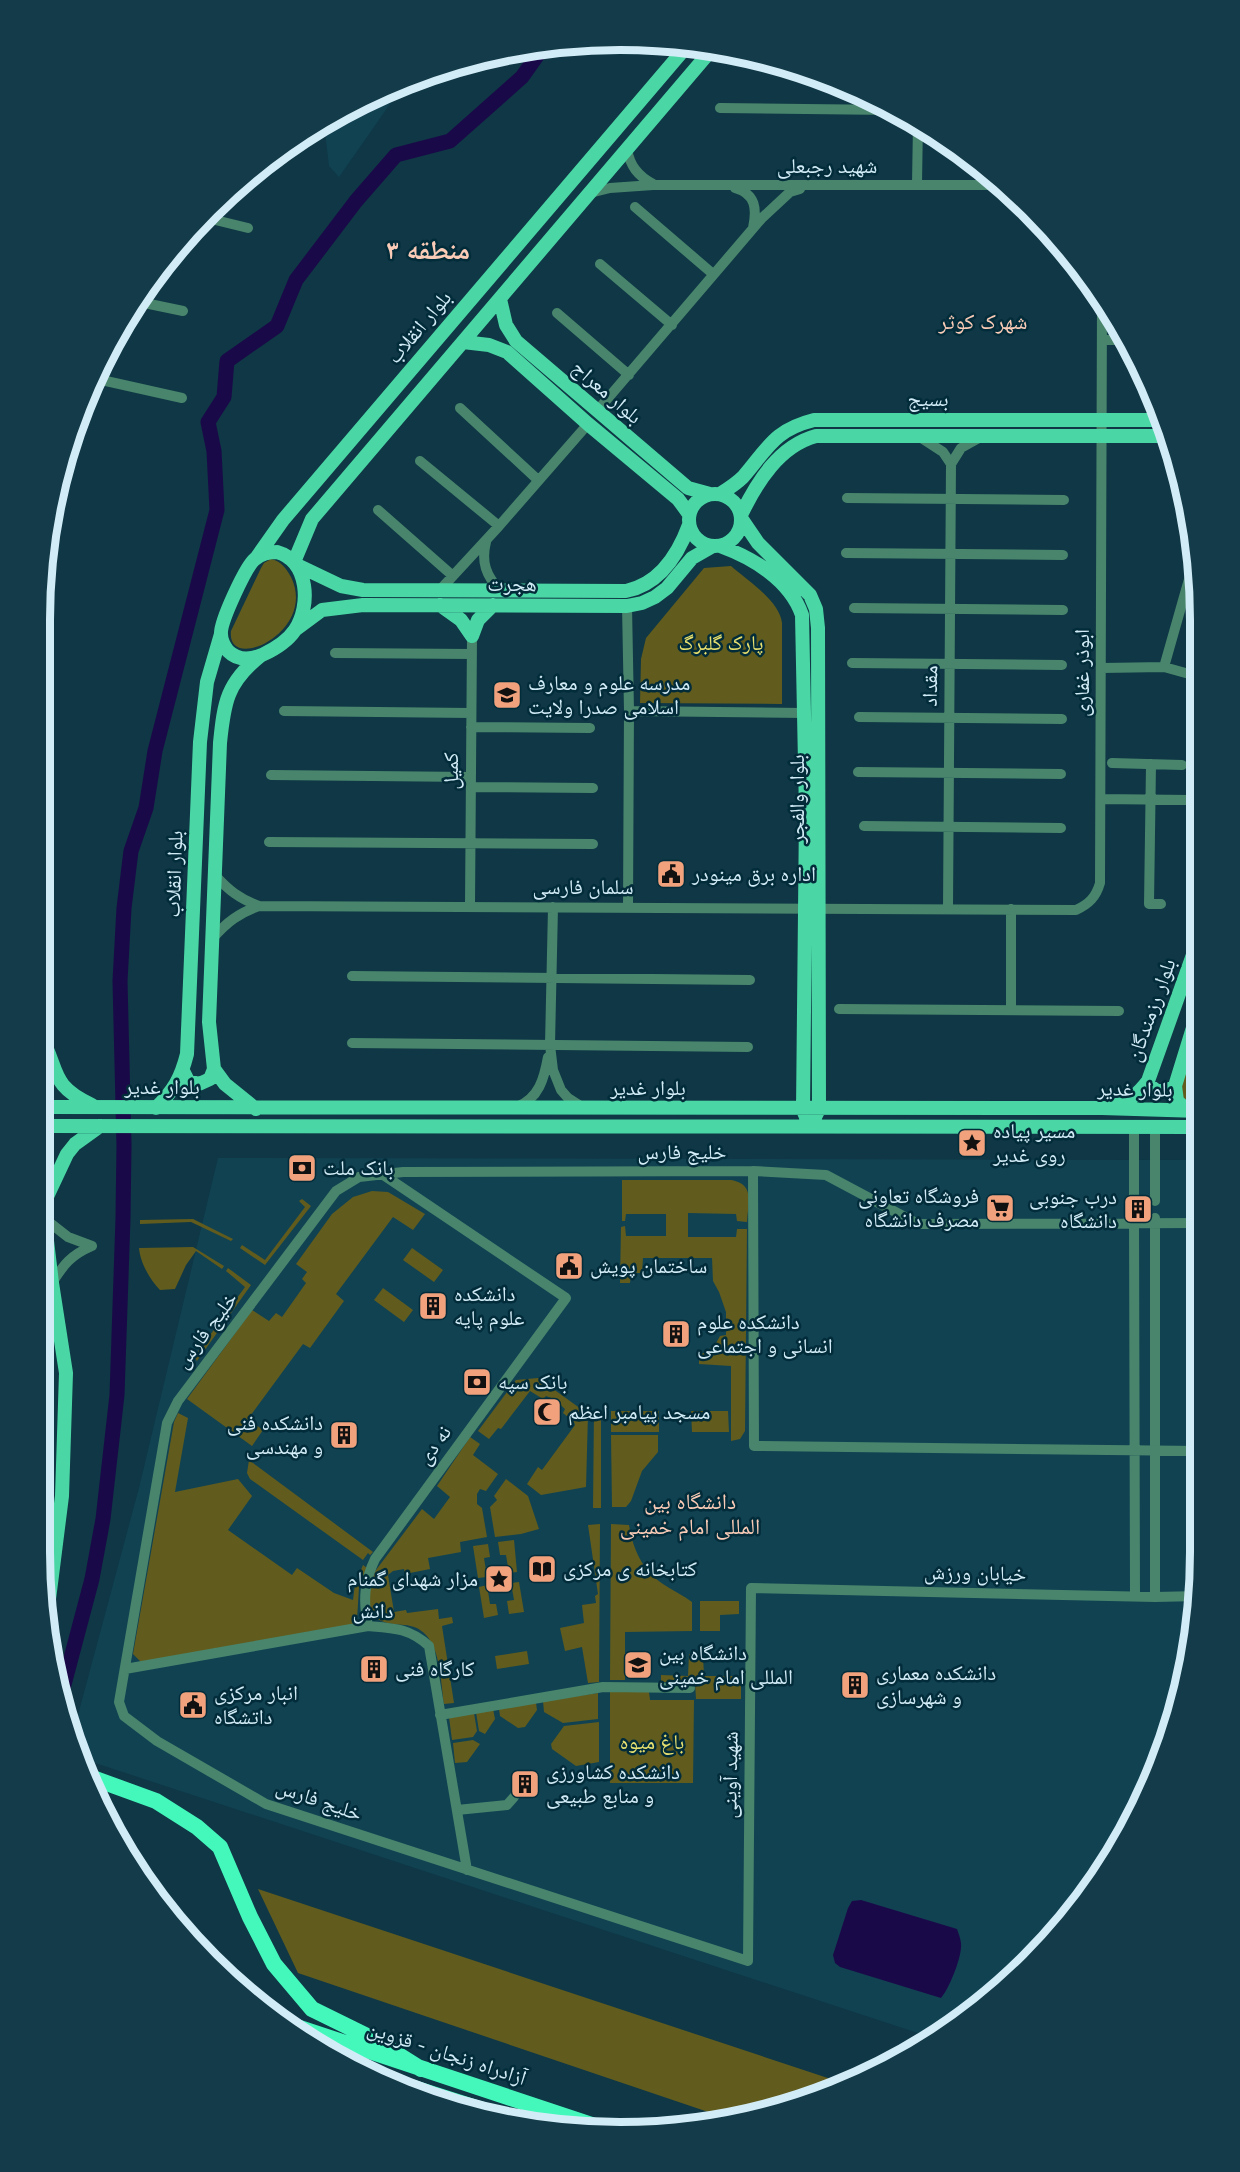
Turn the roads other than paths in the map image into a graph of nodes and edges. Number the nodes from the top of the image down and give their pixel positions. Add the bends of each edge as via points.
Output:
1 (681, 53) edge
2 (706, 56) edge
3 (720, 108) dead end
4 (875, 110) edge
5 (918, 134) edge
6 (627, 149) junction
7 (653, 184) junction
8 (917, 184) junction
9 (727, 185) junction
10 (989, 185) edge
11 (809, 186) junction
12 (590, 193) junction
13 (635, 207) dead end
14 (214, 220) edge
15 (248, 228) dead end
16 (753, 231) junction
17 (600, 264) dead end
18 (713, 274) junction
19 (500, 299) junction
20 (146, 303) edge
21 (183, 311) dead end
22 (557, 313) dead end
23 (1102, 316) edge
24 (672, 325) junction
25 (1102, 340) junction
26 (1117, 340) edge
27 (463, 342) junction
28 (511, 347) junction
29 (630, 375) junction
30 (103, 380) edge
31 (182, 398) dead end
32 (460, 408) dead end
33 (597, 411) junction
34 (1101, 420) junction
35 (1154, 420) edge
36 (588, 424) junction
37 (918, 436) junction
38 (985, 436) junction
39 (1101, 436) junction
40 (1160, 436) edge
41 (420, 461) dead end
42 (951, 464) junction
43 (538, 480) junction
44 (715, 494) junction
45 (847, 498) dead end
46 (952, 499) junction
47 (1064, 500) dead end
48 (378, 510) dead end
49 (741, 516) junction
50 (689, 520) junction
51 (499, 526) junction
52 (487, 538) junction
53 (717, 546) junction
54 (846, 553) dead end
55 (951, 554) junction
56 (1063, 555) dead end
57 (257, 557) junction
58 (295, 563) junction
59 (453, 576) junction
60 (1189, 580) edge
61 (500, 590) junction
62 (626, 591) junction
63 (440, 598) junction
64 (494, 605) junction
65 (627, 606) junction
66 (854, 608) dead end
67 (951, 609) junction
68 (1063, 610) dead end
69 (295, 630) junction
70 (221, 634) junction
71 (472, 636) junction
72 (335, 653) dead end
73 (472, 654) junction
74 (260, 656) junction
75 (852, 663) dead end
76 (950, 664) junction
77 (1062, 665) dead end
78 (1164, 667) junction
79 (1102, 668) junction
80 (1190, 674) edge
81 (284, 711) dead end
82 (629, 711) junction
83 (471, 713) junction
84 (804, 713) junction
85 (859, 717) dead end
86 (950, 718) junction
87 (1062, 719) dead end
88 (471, 727) junction
89 (590, 728) dead end
90 (1112, 763) dead end
91 (1150, 764) junction
92 (1182, 765) dead end
93 (858, 772) dead end
94 (949, 773) junction
95 (1061, 774) dead end
96 (270, 775) dead end
97 (471, 782) junction
98 (593, 788) dead end
99 (1101, 800) junction
100 (1150, 800) junction
101 (1190, 800) dead end
102 (864, 826) dead end
103 (948, 827) junction
104 (1061, 828) dead end
105 (269, 842) dead end
106 (470, 843) junction
107 (593, 844) dead end
108 (215, 874) junction
109 (1161, 904) dead end
110 (259, 906) junction
111 (470, 906) junction
112 (1085, 906) joint
113 (553, 907) junction
114 (628, 907) junction
115 (804, 908) junction
116 (818, 909) junction
117 (948, 909) junction
118 (1011, 909) junction
119 (213, 938) junction
120 (1190, 963) edge
121 (352, 976) dead end
122 (551, 978) junction
123 (750, 980) dead end
124 (839, 1009) dead end
125 (1011, 1010) junction
126 (1119, 1011) dead end
127 (1190, 1037) edge
128 (352, 1043) dead end
129 (550, 1045) junction
130 (748, 1047) dead end
131 (50, 1059) edge
132 (214, 1068) junction
133 (183, 1071) junction
134 (1148, 1081) junction
135 (1175, 1086) junction
136 (50, 1107) edge
137 (64, 1107) junction
138 (99, 1108) junction
139 (156, 1108) junction
140 (1101, 1108) junction
141 (256, 1109) junction
142 (513, 1109) junction
143 (588, 1109) junction
144 (819, 1109) junction
145 (1190, 1109) edge
146 (803, 1110) junction
147 (1190, 1111) edge
148 (65, 1125) junction
149 (50, 1126) edge
150 (101, 1126) junction
151 (811, 1127) junction
152 (1134, 1127) junction
153 (1155, 1127) junction
154 (1190, 1127) edge
155 (753, 1171) junction
156 (382, 1174) junction
157 (50, 1190) edge
158 (1134, 1201) tunnel mouth
159 (1155, 1201) dead end
160 (1134, 1220) junction
161 (1155, 1220) junction
162 (1190, 1222) edge
163 (50, 1223) edge
164 (50, 1265) edge
165 (52, 1283) junction
166 (64, 1358) junction
167 (50, 1363) edge
168 (50, 1386) edge
169 (65, 1392) junction
170 (1135, 1451) junction
171 (1155, 1451) junction
172 (1190, 1451) edge
173 (51, 1584) edge
174 (751, 1588) joint
175 (1136, 1596) junction
176 (1155, 1596) junction
177 (1188, 1596) edge
178 (368, 1626) junction
179 (125, 1669) junction
180 (690, 1688) dead end
181 (440, 1715) junction
182 (97, 1780) edge
183 (514, 1797) dead end
184 (456, 1810) junction
185 (467, 1870) junction
186 (748, 1961) joint
187 (316, 2034) edge
188 (421, 2068) junction
189 (579, 2121) edge

1 - 57 main road, بلوار انقلاب via 283,520
2 - 6 main road, بلوار انقلاب
3 - 4 street
5 - 8 street
6 - 7 street via 632,167
6 - 12 main road, بلوار انقلاب
7 - 9 street, شهید رجبعلی
7 - 12 street, شهید رجبعلی
8 - 10 street, شهید رجبعلی
8 - 11 street, شهید رجبعلی
9 - 11 street, شهید رجبعلی
9 - 16 street via 746,191 753,201
11 - 16 street via 790,192
12 - 19 main road, بلوار انقلاب
13 - 18 street
14 - 15 street
16 - 18 street
17 - 24 street
18 - 24 street
19 - 27 main road, بلوار انقلاب
19 - 28 main road, بلوار معراج
20 - 21 street
22 - 29 street
23 - 25 street
24 - 29 street
25 - 26 street
25 - 34 street
27 - 28 main road, بلوار معراج
27 - 58 main road, بلوار انقلاب via 312,519
28 - 33 main road, بلوار معراج
28 - 36 main road, بلوار معراج
29 - 33 street
30 - 31 street
32 - 43 street
33 - 44 main road, بلوار معراج via 688,488
34 - 35 main road, بسیج
34 - 39 street, ابوذر غفاری
34 - 44 main road, بسیج via 814,420 784,431 771,441 741,479
36 - 43 street
36 - 50 main road, بلوار معراج via 678,499
37 - 38 main road, بسیج
37 - 42 street via 943,452
37 - 49 main road, بسیج via 804,439 783,453 753,489
38 - 39 main road, بسیج
38 - 42 street via 961,448
39 - 40 main road, بسیج
39 - 79 street, ابوذر غفاری
41 - 51 street
42 - 46 street, مقداد
43 - 51 street
44 - 49 main road via 730,498
44 - 50 main road via 700,498 693,505
45 - 46 street
46 - 47 street
46 - 55 street, مقداد
48 - 59 street
49 - 53 main road via 739,530 731,540
49 - 116 main road, بلوار والفجر via 758,543 810,594 816,609
50 - 53 main road via 698,540
50 - 62 main road, هجرت via 680,548 656,577
51 - 52 street
52 - 59 street
52 - 61 street via 484,567
53 - 65 main road, هجرت via 692,558 655,597
53 - 84 main road, بلوار والفجر via 743,554 782,583 798,604 804,630
54 - 55 street
55 - 56 street
55 - 67 street, مقداد
57 - 58 main road via 277,552
57 - 70 main road via 235,594
58 - 63 main road, هجرت via 341,586
58 - 69 main road via 304,588 304,602
59 - 63 street
60 - 78 street
61 - 62 main road, هجرت
61 - 63 main road, هجرت
62 - 65 main road
63 - 64 main road, هجرت
63 - 69 main road, هجرت via 322,610
63 - 71 main road
64 - 65 main road, هجرت
64 - 71 main road via 478,620
65 - 82 street
66 - 67 street
67 - 68 street
67 - 76 street, مقداد
69 - 74 main road
70 - 74 main road via 234,656
70 - 133 main road, بلوار انقلاب via 207,682 200,742 190,1022
71 - 73 street, کمیل
72 - 73 street
73 - 83 street, کمیل
74 - 108 main road, بلوار انقلاب via 242,670 222,716
75 - 76 street
76 - 77 street
76 - 86 street, مقداد
78 - 79 street
78 - 80 street
79 - 99 street, ابوذر غفاری
81 - 83 street
82 - 84 street
82 - 114 street
83 - 88 street, کمیل
84 - 115 main road, بلوار والفجر
85 - 86 street
86 - 87 street
86 - 94 street, مقداد
88 - 89 street
88 - 97 street, کمیل
90 - 91 street
91 - 92 street
91 - 100 street
93 - 94 street
94 - 95 street
94 - 103 street, مقداد
96 - 97 street
97 - 98 street
97 - 106 street, کمیل
99 - 100 street
99 - 112 street, ابوذر غفاری via 1100,883 1098,892
100 - 101 street
100 - 109 street via 1149,904
102 - 103 street
103 - 104 street
103 - 117 street, مقداد
105 - 106 street
106 - 107 street
106 - 111 street, کمیل
108 - 110 street, سلمان فارسی via 228,890
108 - 119 main road, بلوار انقلاب
110 - 111 street, سلمان فارسی
110 - 119 street, سلمان فارسی via 242,912
111 - 113 street, سلمان فارسی
112 - 118 street, سلمان فارسی via 1076,910
113 - 114 street, سلمان فارسی
113 - 122 street
114 - 115 street, سلمان فارسی
115 - 116 street, سلمان فارسی
115 - 146 main road, بلوار والفجر
116 - 117 street, سلمان فارسی
116 - 144 main road, بلوار والفجر
117 - 118 street, سلمان فارسی
118 - 125 street
119 - 132 main road, بلوار انقلاب via 209,1022
120 - 134 main road, بلوار رزمندگان
121 - 122 street
122 - 123 street
122 - 129 street
124 - 125 street
125 - 126 street
127 - 135 main road, بلوار رزمندگان
128 - 129 street
129 - 130 street
129 - 142 street via 538,1091
129 - 143 street via 553,1070 561,1090
131 - 138 main road via 70,1094
132 - 133 main road via 210,1079 199,1084 188,1081
132 - 141 main road via 225,1083
133 - 139 main road, بلوار انقلاب via 175,1088
134 - 135 main road via 1157,1091
134 - 140 main road, بلوار رزمندگان via 1131,1099
135 - 145 main road via 1177,1101
136 - 137 main road, بلوار غدیر
137 - 138 main road, بلوار غدیر
137 - 148 main road via 57,1114 60,1124
138 - 139 main road, بلوار غدیر
139 - 141 main road, بلوار غدیر
140 - 144 main road, بلوار غدیر
140 - 147 main road, بلوار غدیر
141 - 142 main road, بلوار غدیر
142 - 143 main road, بلوار غدیر
143 - 146 main road, بلوار غدیر
144 - 146 main road, بلوار غدیر
144 - 151 main road
146 - 151 main road
148 - 149 main road, بلوار غدیر
148 - 150 main road, بلوار غدیر
150 - 151 main road, بلوار غدیر
150 - 157 main road via 67,1154
151 - 152 main road, بلوار غدیر
152 - 153 main road, بلوار غدیر
152 - 158 street
153 - 154 main road, بلوار غدیر
153 - 159 street
155 - 156 street, خلیج فارس
155 - 160 street, خلیج فارس via 826,1175 918,1224
155 - 170 street via 754,1446
156 - 178 street, نه دی via 566,1298 375,1559 364,1593
156 - 179 street, خلیج فارس via 359,1177 336,1191 178,1401 167,1423
160 - 161 street, خلیج فارس
160 - 170 street
161 - 162 street, خلیج فارس
161 - 171 street
163 - 165 street via 68,1237 93,1246 77,1252
164 - 165 main road
165 - 166 main road
166 - 167 main road
166 - 169 main road
168 - 169 main road via 56,1385
169 - 173 main road via 62,1496
170 - 171 street
170 - 175 street
171 - 172 street
171 - 176 street
174 - 175 street, خیابان ورزش
174 - 186 street, شهید آوینی
175 - 176 street, خیابان ورزش
176 - 177 street, خیابان ورزش
178 - 179 street, دانش
178 - 181 street, دانش via 399,1629 417,1635 429,1646
179 - 185 street, خلیج فارس via 119,1702 124,1716 157,1741 266,1804
180 - 181 street via 603,1687
181 - 184 street, دانش
182 - 188 highway via 156,1801 220,1847 274,1964 312,2009
183 - 184 street via 507,1805
184 - 185 street, دانش
185 - 186 street, خلیج فارس
187 - 188 highway, آزادراه زنجان - قزوین
188 - 189 highway, آزادراه زنجان - قزوین

